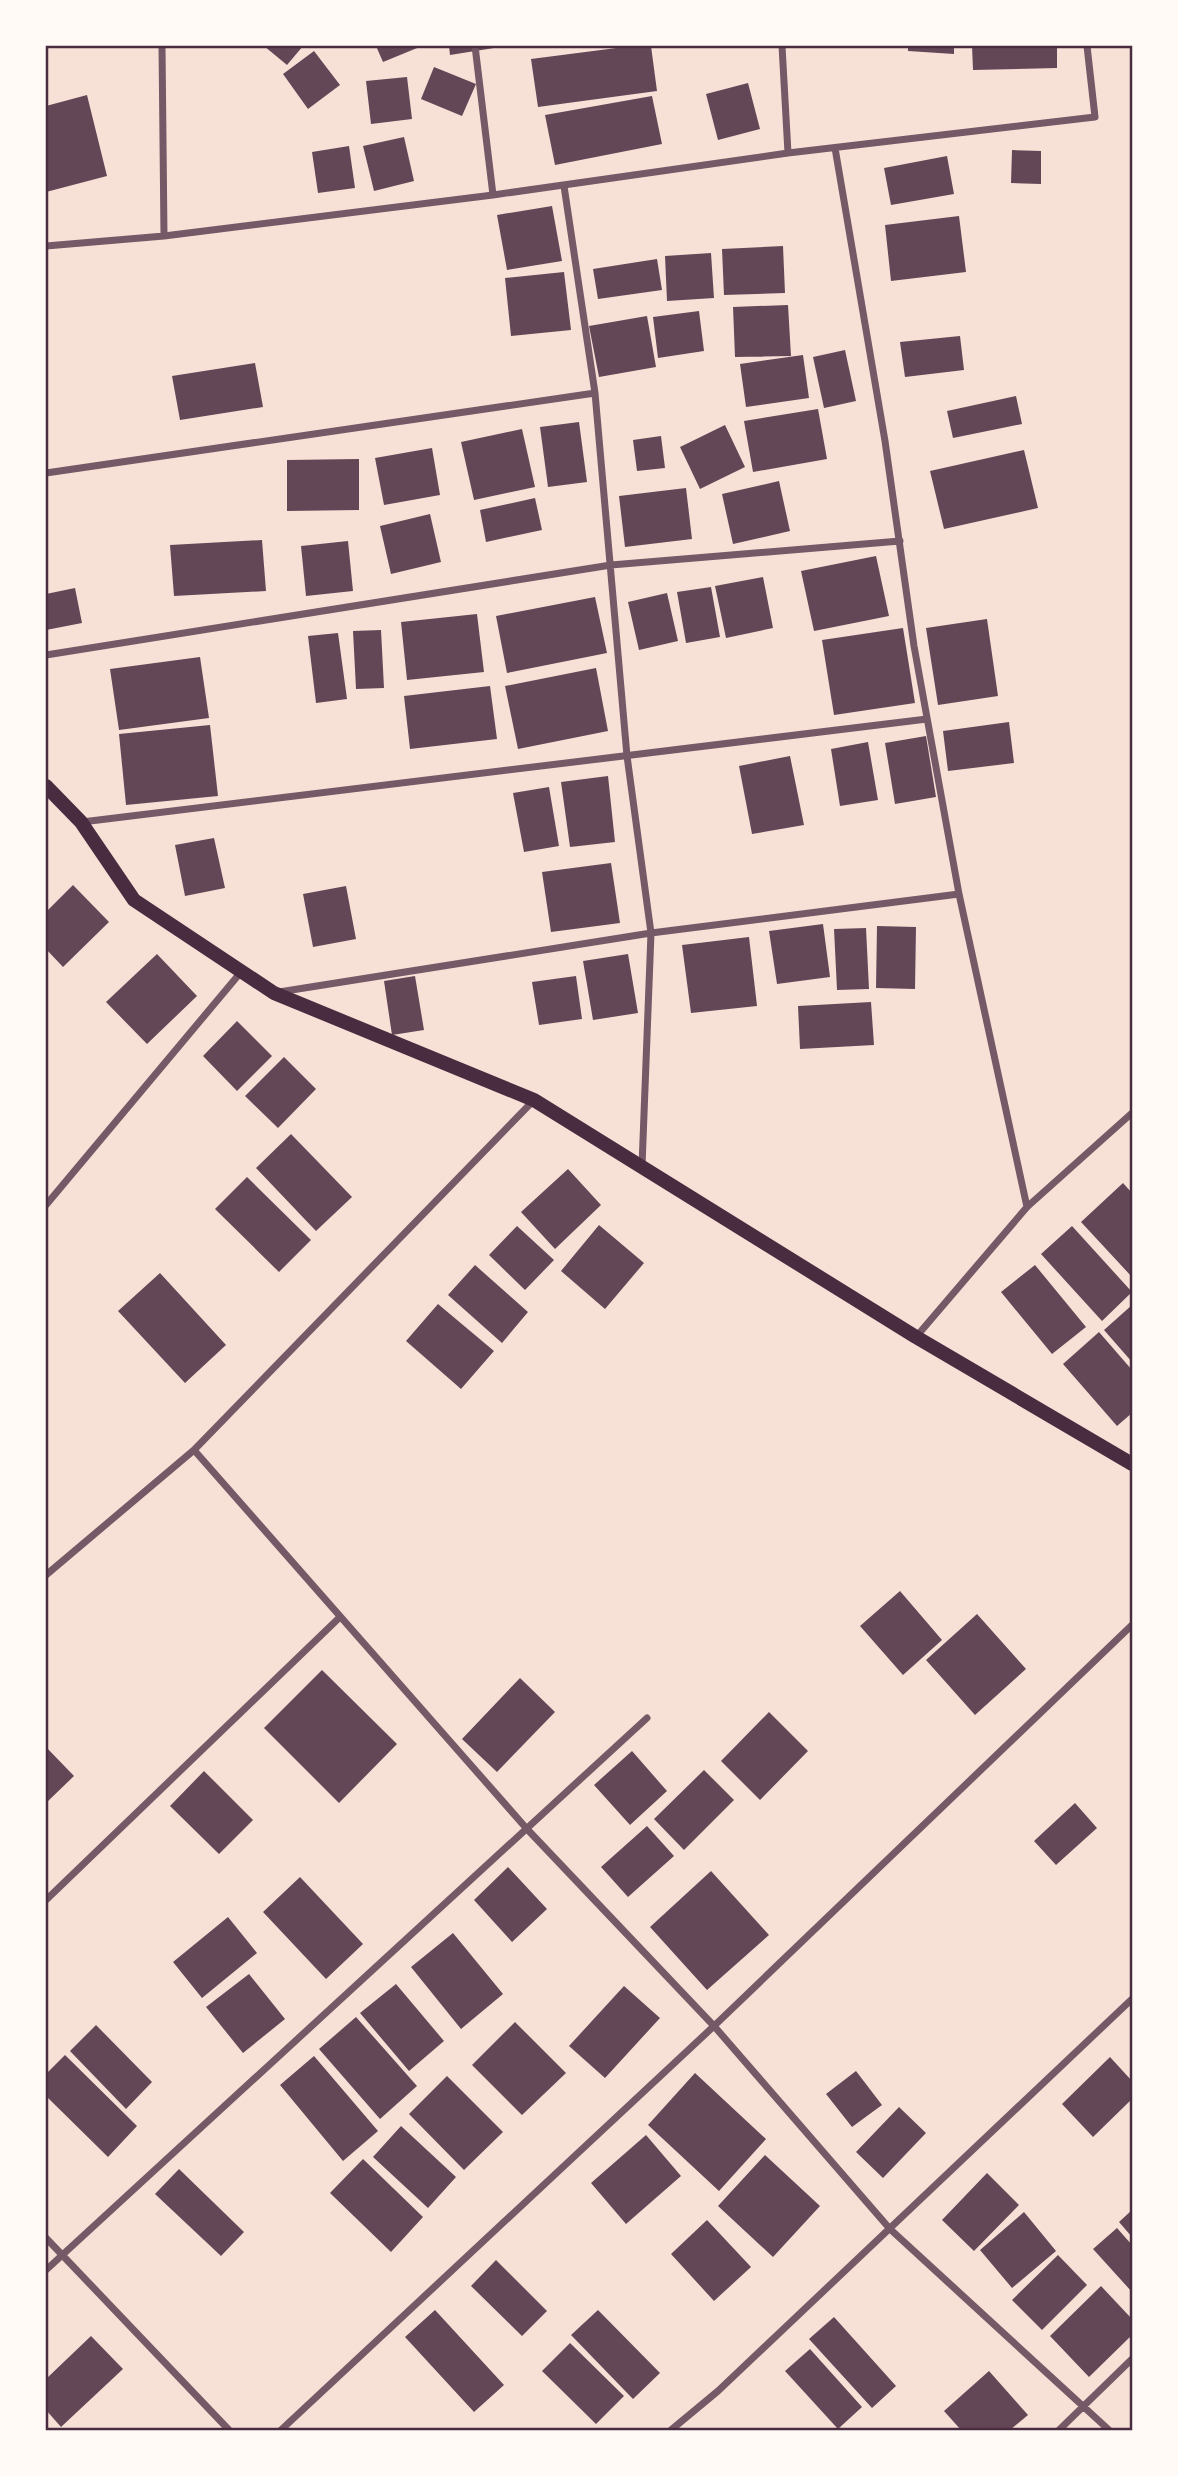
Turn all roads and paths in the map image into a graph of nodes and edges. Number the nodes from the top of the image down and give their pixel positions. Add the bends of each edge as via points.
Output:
1 (162, 46) edge
2 (475, 46) edge
3 (782, 46) edge
4 (1087, 46) edge
5 (835, 148) junction
6 (788, 153) junction
7 (564, 186) junction
8 (493, 195) junction
9 (164, 236) junction
10 (46, 246) edge
11 (595, 393) junction
12 (46, 473) edge
13 (900, 541) junction
14 (611, 565) junction
15 (46, 655) edge
16 (927, 719) junction
17 (627, 756) junction
18 (46, 786) edge
19 (81, 822) junction
20 (959, 894) junction
21 (652, 933) junction
22 (242, 971) junction
23 (275, 993) junction
24 (534, 1100) junction
25 (1132, 1112) edge
26 (642, 1166) junction
27 (46, 1205) edge
28 (1027, 1207) junction
29 (916, 1338) junction
30 (194, 1450) junction
31 (1132, 1464) edge
32 (46, 1574) edge
33 (340, 1617) junction
34 (1132, 1625) edge
35 (647, 1718) dead end
36 (527, 1829) junction
37 (46, 1900) edge
38 (1132, 1999) edge
39 (714, 2026) junction
40 (890, 2229) junction
41 (46, 2238) edge
42 (62, 2255) junction
43 (46, 2270) edge
44 (1132, 2359) edge
45 (1083, 2407) junction
46 (229, 2431) edge
47 (281, 2431) edge
48 (671, 2431) edge
49 (1059, 2431) edge
50 (1109, 2431) edge

1 - 9 street
2 - 8 street
3 - 6 street
4 - 5 street via 1095,117
5 - 6 street
5 - 13 street
6 - 7 street
7 - 8 street
7 - 11 street
8 - 9 street
9 - 10 street
11 - 12 street
11 - 14 street
13 - 14 street
13 - 16 street
14 - 15 street
14 - 17 street
16 - 17 street
16 - 20 street
17 - 19 street
17 - 21 street
18 - 19 main road
19 - 22 main road via 134,900
20 - 21 street
20 - 28 street
21 - 23 street
21 - 26 street
22 - 23 main road
22 - 27 street
23 - 24 main road
24 - 26 main road
24 - 30 street
25 - 28 street
26 - 29 main road
28 - 29 street
29 - 31 main road
30 - 32 street
30 - 33 street
33 - 36 street
33 - 37 street
34 - 39 street
35 - 36 street
36 - 39 street
36 - 42 street
38 - 40 street
39 - 40 street
39 - 47 street
40 - 45 street
40 - 48 street
41 - 42 street
42 - 43 street
42 - 46 street
44 - 45 street
45 - 49 street
45 - 50 street

